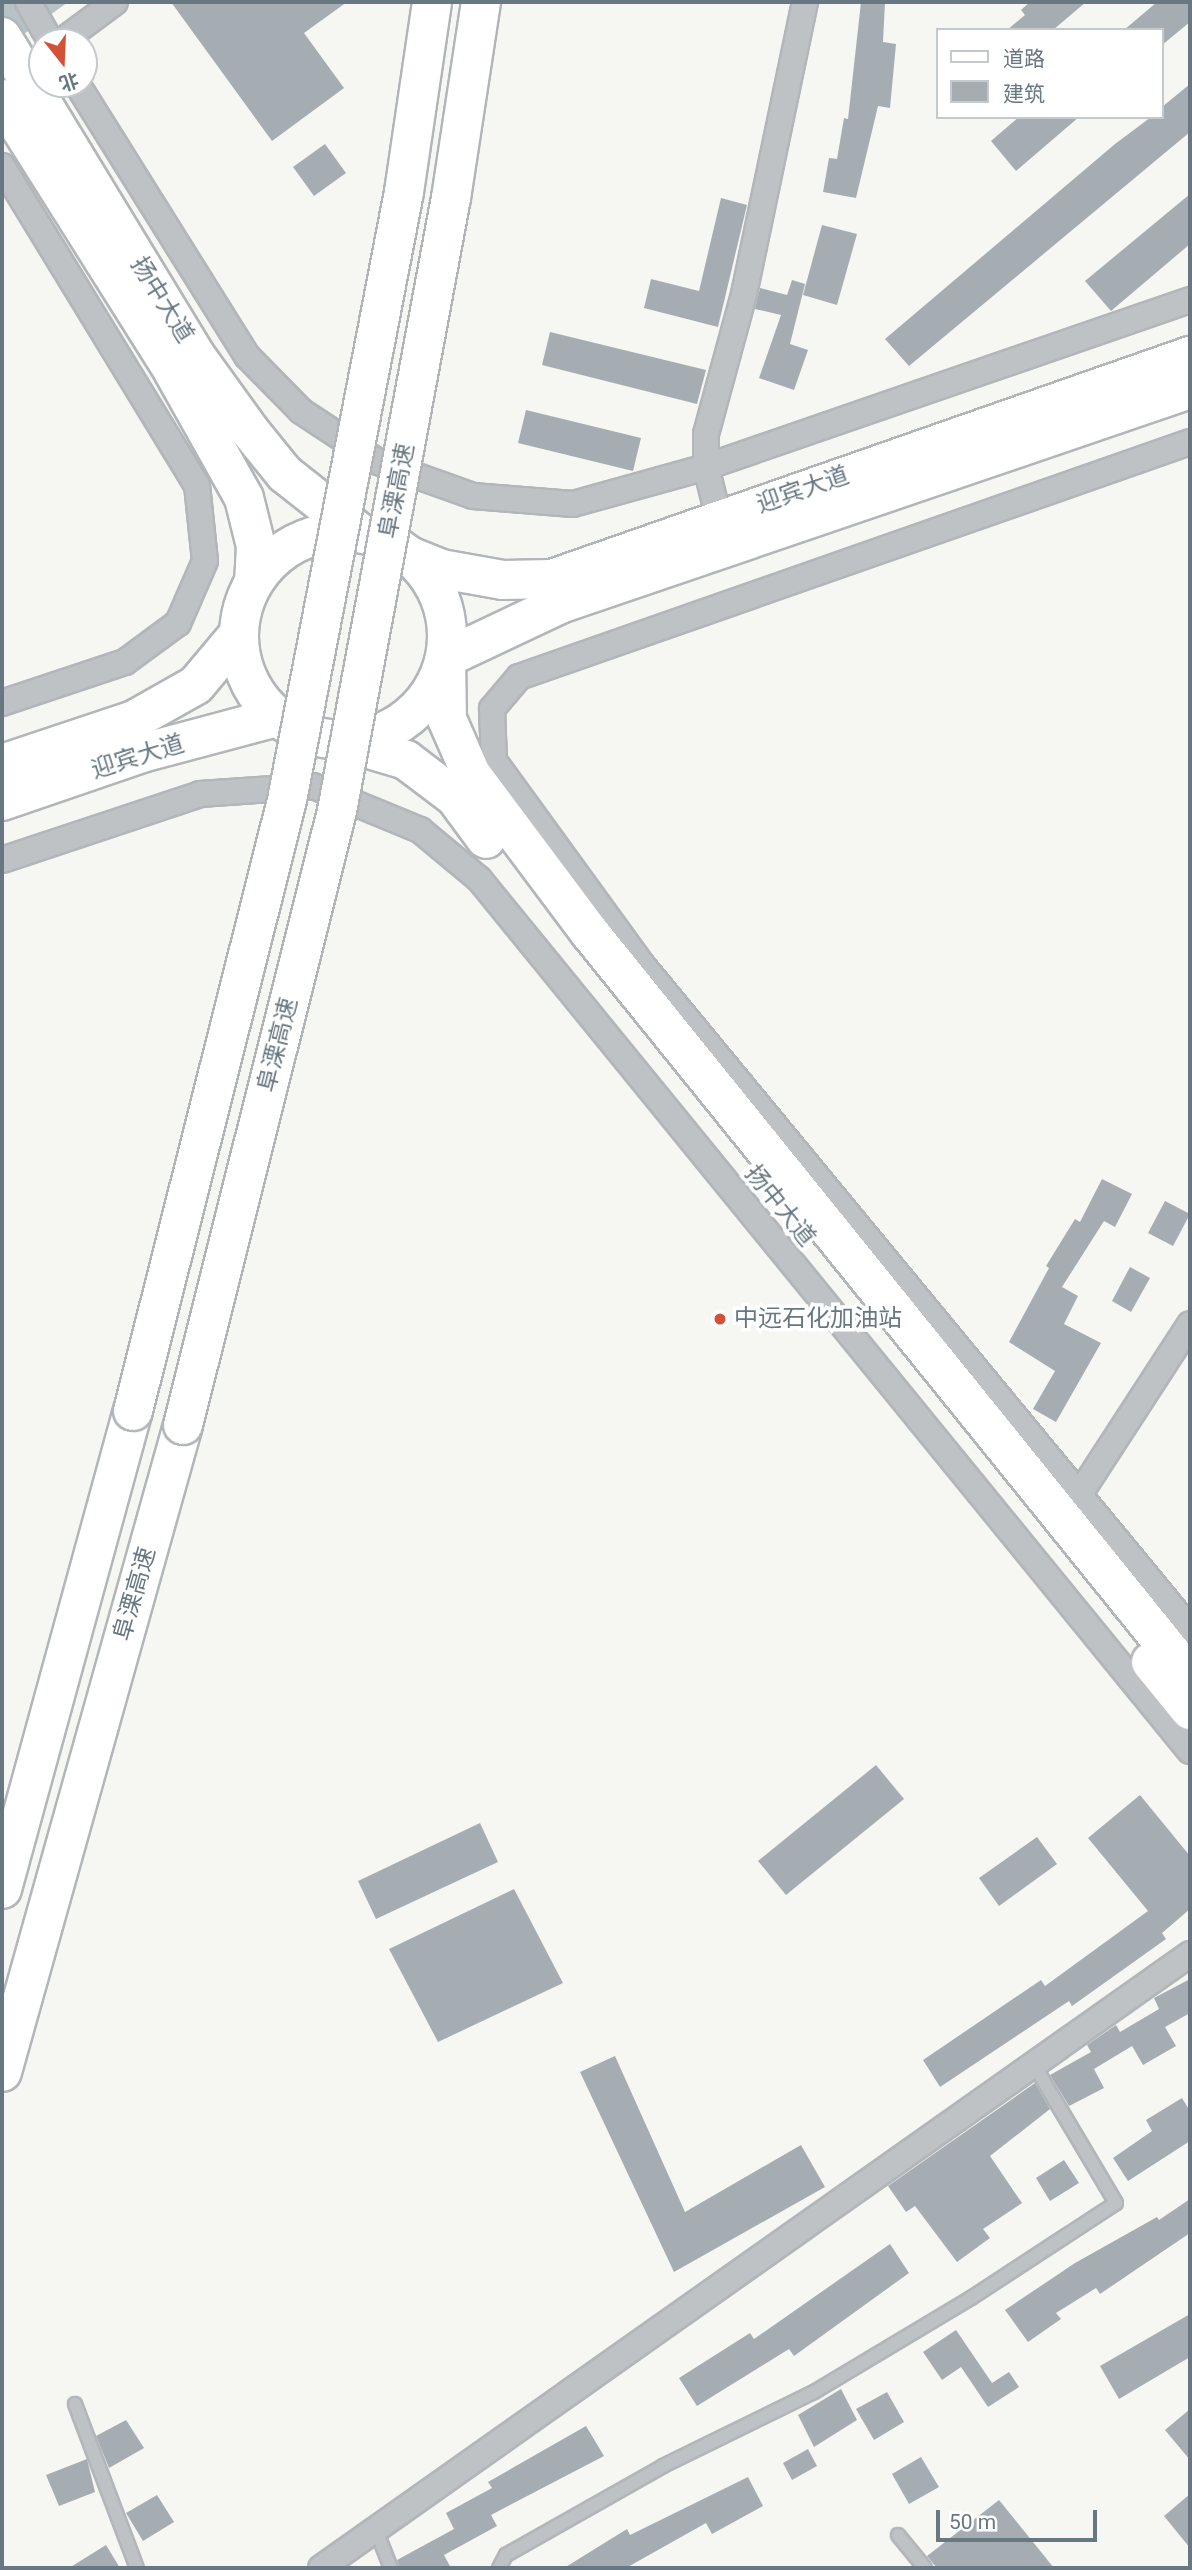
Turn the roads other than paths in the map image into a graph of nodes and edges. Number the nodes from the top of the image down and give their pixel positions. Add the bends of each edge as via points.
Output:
1 (28, 2) edge
2 (115, 2) edge
3 (432, 2) edge
4 (481, 2) edge
5 (805, 2) edge
6 (43, 28) edge
7 (80, 28) edge
8 (15, 62) edge
9 (86, 98) edge
10 (2, 166) edge
11 (1190, 300) edge
12 (1190, 356) edge
13 (1190, 389) edge
14 (1190, 442) edge
15 (706, 467) junction
16 (719, 519) junction
17 (360, 533) junction
18 (412, 557) junction
19 (254, 581) junction
20 (238, 635) junction
21 (446, 658) junction
22 (2, 703) edge
23 (276, 717) junction
24 (342, 741) junction
25 (2, 764) edge
26 (2, 801) edge
27 (2, 860) edge
28 (1190, 1324) edge
29 (1081, 1492) junction
30 (1190, 1629) edge
31 (1190, 1676) edge
32 (1190, 1710) edge
33 (1190, 1751) edge
34 (2, 1889) edge
35 (1190, 1954) edge
36 (1034, 2065) junction
37 (2, 2072) edge
38 (75, 2404) dead end
39 (376, 2530) junction
40 (898, 2535) dead end
41 (137, 2568) edge
42 (321, 2568) edge
43 (391, 2568) edge
44 (499, 2568) edge
45 (925, 2568) edge

1 - 6 street
2 - 7 street
3 - 34 main road, 阜溧高速, bridge via 404,192 287,800 133,1412
4 - 37 main road, 阜溧高速, bridge via 451,198 337,811 183,1425
5 - 15 street via 744,294 706,434
8 - 17 main road, 扬中大道 via 196,356 250,431 285,474
8 - 19 main road, 扬中大道 via 173,371 244,498 256,546
9 - 15 street via 247,356 301,411 379,462 473,496 573,504
10 - 22 street via 197,485 205,561 178,623 125,662
11 - 15 street
12 - 16 main road, 迎宾大道
13 - 21 main road, 迎宾大道 via 560,604
14 - 29 street via 519,677 492,709 494,761 643,965
15 - 16 street
16 - 18 main road, 迎宾大道 via 552,579 503,580 441,569
17 - 18 main road via 387,541
17 - 19 main road via 329,532 299,541 274,558
18 - 21 main road via 443,602
19 - 20 main road via 242,607
20 - 23 main road via 242,664 253,690
20 - 25 main road, 迎宾大道 via 196,685 134,720
21 - 24 main road via 432,691 409,718 377,735
21 - 31 main road, 扬中大道 via 447,719 471,775 590,933
23 - 24 main road via 307,734
23 - 26 main road, 迎宾大道 via 142,753
24 - 32 main road, 扬中大道 via 406,761 455,797 566,944
27 - 33 street via 200,794 313,786 420,831 479,878
28 - 29 street
29 - 30 street
35 - 36 street
36 - 39 street
36 - 44 lane via 1116,2203 971,2298 814,2392 663,2466 506,2555
38 - 41 lane
39 - 42 street
39 - 43 lane
40 - 45 lane

